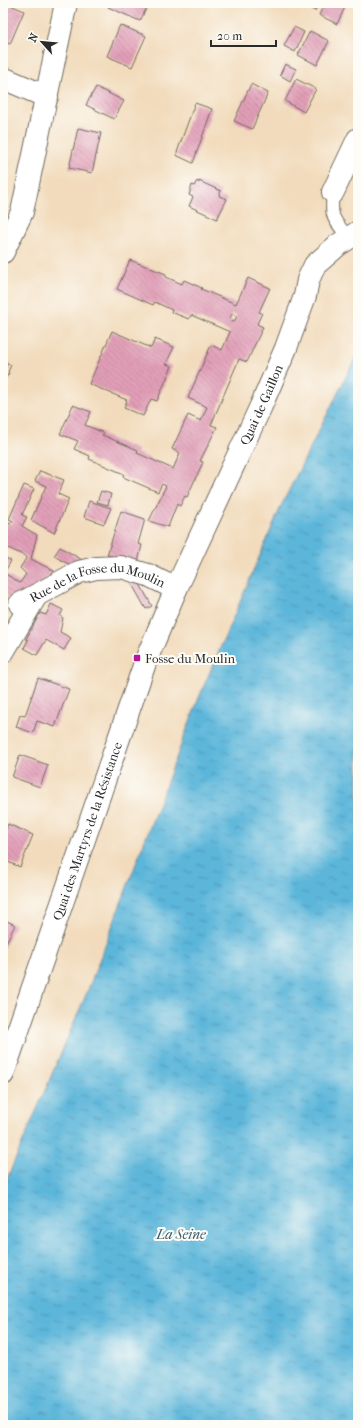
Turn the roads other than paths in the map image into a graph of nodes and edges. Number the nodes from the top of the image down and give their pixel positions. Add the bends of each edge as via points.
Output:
1 (66, 3) edge
2 (3, 78) edge
3 (46, 97) junction
4 (358, 138) edge
5 (333, 192) joint
6 (353, 235) edge
7 (3, 252) edge
8 (176, 589) junction
9 (3, 652) edge
10 (3, 1074) edge

1 - 3 street
2 - 3 street
3 - 7 street via 22,212
4 - 5 street
5 - 6 lane via 331,208 334,220
6 - 8 street, Quai de Gaillon via 316,264 308,280 305,296 286,348
8 - 9 street, Rue de la Fosse du Moulin via 148,575 121,567 79,572 28,600
8 - 10 street, Quai des Martyrs de la Résistance via 146,660

